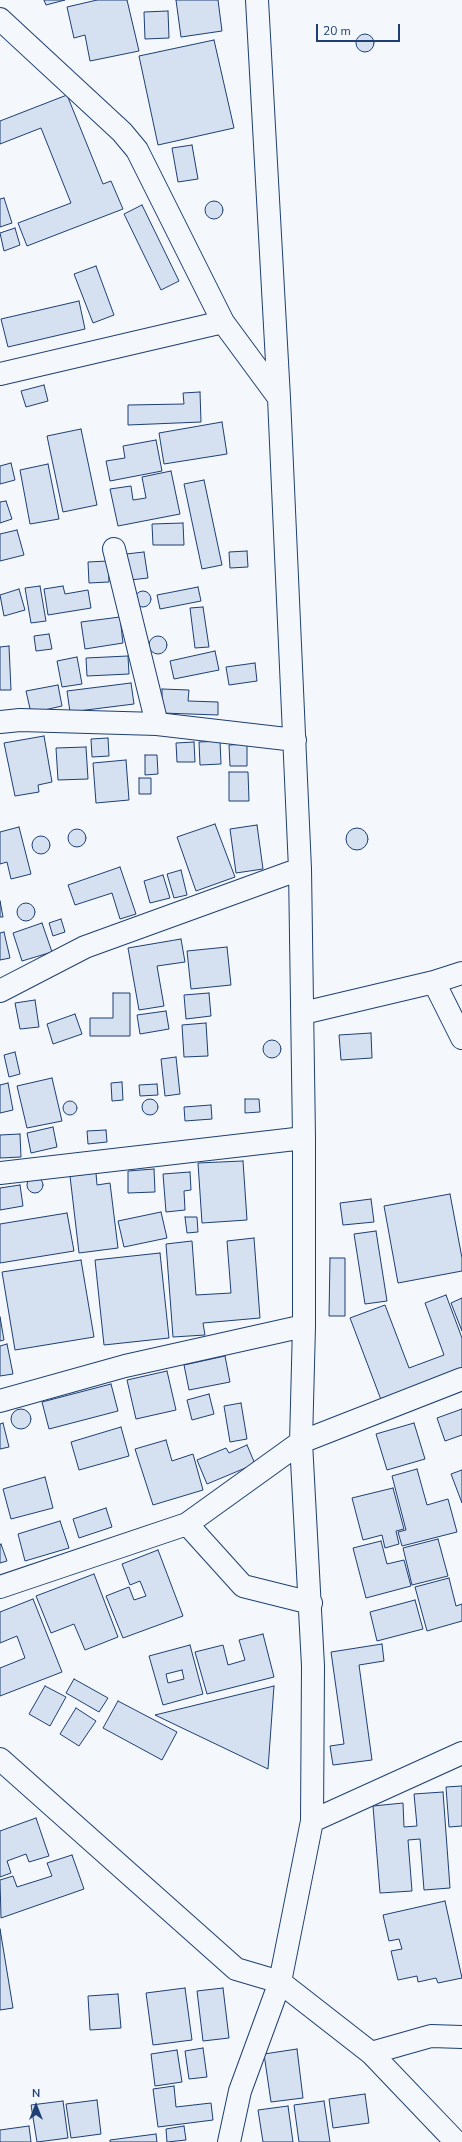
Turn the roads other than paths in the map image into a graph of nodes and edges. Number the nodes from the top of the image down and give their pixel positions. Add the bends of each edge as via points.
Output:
1 (257, 0) edge
2 (0, 19) edge
3 (223, 322) junction
4 (0, 374) edge
5 (278, 398) junction
6 (114, 549) dead end
7 (0, 722) edge
8 (157, 724) junction
9 (296, 740) junction
10 (300, 869) junction
11 (462, 973) edge
12 (434, 982) junction
13 (0, 991) edge
14 (303, 1013) junction
15 (462, 1038) edge
16 (304, 1138) junction
17 (0, 1173) edge
18 (304, 1326) junction
19 (462, 1379) edge
20 (0, 1401) edge
21 (301, 1442) junction
22 (188, 1524) junction
23 (0, 1587) edge
24 (311, 1603) junction
25 (462, 1753) edge
26 (0, 1759) edge
27 (312, 1821) junction
28 (280, 1982) junction
29 (462, 2037) edge
30 (371, 2053) junction
31 (229, 2142) edge
32 (456, 2142) edge

1 - 5 street
2 - 3 street via 122,132 137,150
3 - 4 street
3 - 5 street
5 - 9 street
6 - 8 street
7 - 8 street via 20,720
8 - 9 street
9 - 10 street
10 - 13 street via 85,947
10 - 14 street
11 - 12 street
12 - 14 street
12 - 15 street
14 - 16 street
16 - 17 street
16 - 18 street
18 - 20 street via 125,1366
18 - 21 street
19 - 21 street
21 - 22 street
21 - 24 street
22 - 23 street
22 - 24 street via 243,1586
24 - 27 street
25 - 27 street
26 - 28 street via 236,1969
27 - 28 street
28 - 30 street
28 - 31 street via 240,2091
29 - 30 street via 431,2036
30 - 32 street

